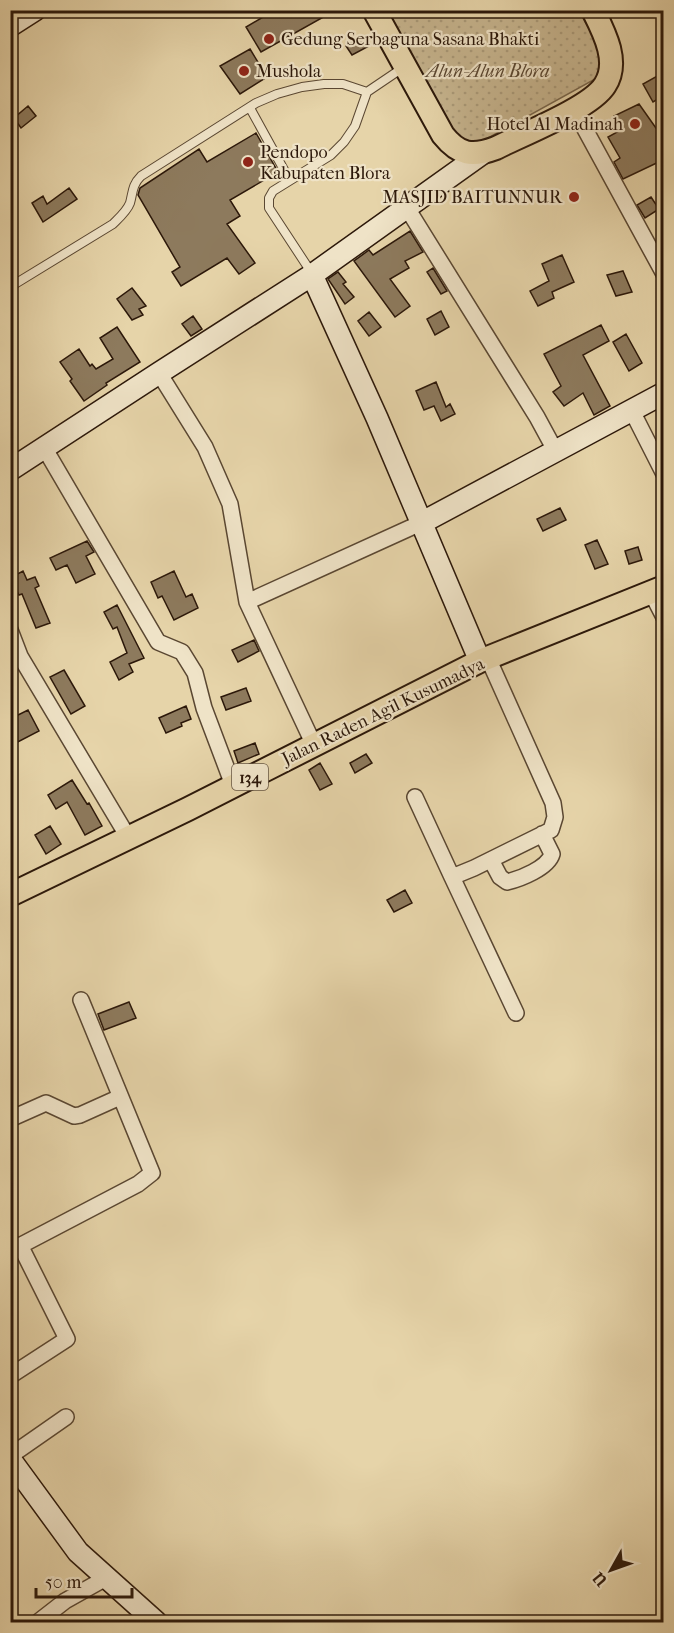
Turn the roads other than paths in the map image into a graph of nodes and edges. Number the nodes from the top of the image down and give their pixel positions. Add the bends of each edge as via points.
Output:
1 (35, 10) edge
2 (374, 10) edge
3 (592, 10) edge
4 (10, 26) edge
5 (405, 67) junction
6 (367, 92) junction
7 (250, 108) junction
8 (574, 109) junction
9 (483, 153) junction
10 (290, 179) junction
11 (407, 208) junction
12 (663, 274) edge
13 (312, 275) junction
14 (10, 287) edge
15 (159, 373) junction
16 (663, 393) edge
17 (632, 411) junction
18 (45, 449) junction
19 (555, 452) junction
20 (10, 471) edge
21 (663, 474) edge
22 (423, 522) junction
23 (657, 589) edge
24 (247, 602) junction
25 (663, 617) edge
26 (10, 630) edge
27 (484, 659) junction
28 (314, 745) junction
29 (234, 785) junction
30 (415, 798) dead end
31 (542, 834) junction
32 (128, 837) junction
33 (491, 860) junction
34 (452, 876) junction
35 (10, 895) edge
36 (81, 1000) dead end
37 (516, 1013) dead end
38 (120, 1097) junction
39 (10, 1119) edge
40 (15, 1248) edge
41 (10, 1376) edge
42 (66, 1417) dead end
43 (10, 1458) edge
44 (106, 1578) junction
45 (38, 1623) edge
46 (156, 1623) edge

1 - 4 main road
2 - 5 main road
3 - 8 main road via 606,35 610,72 597,95
5 - 6 lane
5 - 9 main road via 452,147 466,153
6 - 7 lane via 343,84 302,87
6 - 10 lane via 355,126 344,142 331,155
7 - 10 lane
7 - 14 lane via 141,176 134,184 126,210 113,224
8 - 9 main road
8 - 12 street
9 - 11 main road
10 - 13 lane via 273,191 269,208
11 - 13 main road
11 - 19 street
13 - 15 main road
13 - 22 main road
15 - 18 main road
15 - 24 street via 205,447 230,504
16 - 17 main road
17 - 19 main road
17 - 21 street
18 - 20 main road
18 - 29 street via 158,642 182,652 195,673 204,708
19 - 22 main road
22 - 24 street
22 - 27 main road
23 - 25 street
23 - 27 main road, Jalan Raden Agil Kusumadya / 134
24 - 28 street
26 - 32 street via 20,656
27 - 28 main road, Jalan Raden Agil Kusumadya / 134
27 - 31 street via 553,803 554,824
28 - 29 main road, Jalan Raden Agil Kusumadya / 134
29 - 32 main road, Jalan Raden Agil Kusumadya / 134
30 - 34 street
31 - 33 street
31 - 33 street via 552,854 544,865 507,882
32 - 35 main road, Jalan Raden Agil Kusumadya / 134
33 - 34 street
34 - 37 street
36 - 38 street
38 - 39 street via 80,1115 65,1113 46,1103
38 - 40 street via 152,1173
40 - 41 street via 67,1339
42 - 43 street
43 - 44 main road via 78,1552
44 - 45 street via 65,1601
44 - 46 main road

